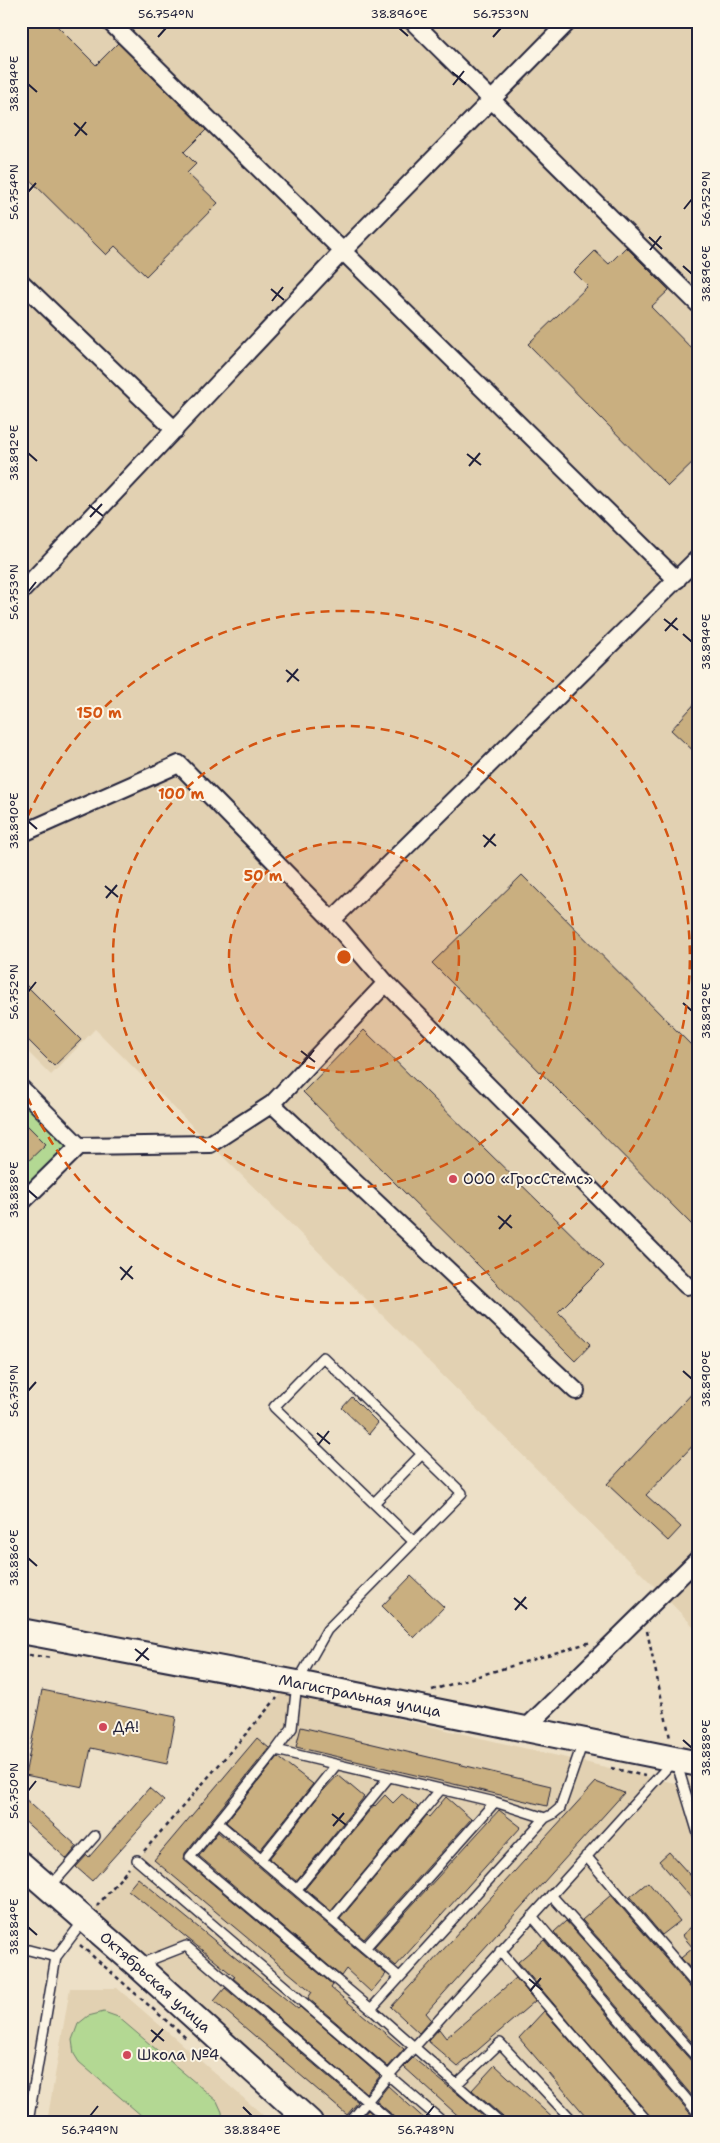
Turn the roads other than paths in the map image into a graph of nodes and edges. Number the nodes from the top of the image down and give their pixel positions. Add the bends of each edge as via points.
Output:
1 (109, 21) edge
2 (412, 21) edge
3 (569, 21) edge
4 (492, 101) junction
5 (342, 252) junction
6 (21, 282) edge
7 (699, 304) edge
8 (175, 430) junction
9 (699, 557) edge
10 (677, 580) junction
11 (21, 592) edge
12 (21, 834) edge
13 (332, 920) junction
14 (386, 983) junction
15 (21, 1088) edge
16 (272, 1104) junction
17 (79, 1146) junction
18 (21, 1203) edge
19 (687, 1286) dead end
20 (576, 1391) dead end
21 (422, 1454) junction
22 (374, 1504) junction
23 (414, 1542) junction
24 (699, 1558) edge
25 (21, 1630) edge
26 (290, 1687) junction
27 (526, 1728) junction
28 (584, 1739) junction
29 (276, 1750) junction
30 (675, 1759) junction
31 (699, 1764) edge
32 (336, 1765) junction
33 (389, 1777) junction
34 (441, 1789) junction
35 (495, 1802) junction
36 (545, 1818) junction
37 (218, 1822) junction
38 (95, 1836) dead end
39 (699, 1837) edge
40 (586, 1856) junction
41 (261, 1858) junction
42 (137, 1860) road end
43 (21, 1864) edge
44 (48, 1888) junction
45 (297, 1889) junction
46 (552, 1895) junction
47 (532, 1916) junction
48 (332, 1919) junction
49 (78, 1929) junction
50 (21, 1948) edge
51 (365, 1948) junction
52 (500, 1951) junction
53 (56, 1957) junction
54 (137, 1965) junction
55 (399, 1977) junction
56 (699, 1988) edge
57 (372, 2009) junction
58 (414, 2046) junction
59 (699, 2060) edge
60 (389, 2075) junction
61 (457, 2084) junction
62 (367, 2100) junction
63 (699, 2114) edge
64 (28, 2122) edge
65 (310, 2122) edge
66 (350, 2122) edge
67 (391, 2122) edge
68 (443, 2122) edge
69 (499, 2122) edge
70 (574, 2122) edge
71 (648, 2122) edge

1 - 5 street
2 - 4 street
3 - 4 street
4 - 5 street
4 - 7 street
5 - 8 street
5 - 10 street
6 - 8 street
8 - 11 street
9 - 10 street
10 - 13 street
12 - 13 street via 180,764
13 - 14 street
14 - 16 street
14 - 19 street
15 - 17 street
16 - 17 street via 210,1144
16 - 20 street
17 - 18 street
21 - 22 lane
21 - 22 lane via 323,1357 274,1406
21 - 23 lane via 462,1493
22 - 23 lane
23 - 26 lane via 327,1630
24 - 27 street
25 - 26 main road, Магистральная улица
26 - 27 main road, Магистральная улица
26 - 29 lane via 292,1728
27 - 28 main road, Магистральная улица
28 - 30 main road, Магистральная улица
28 - 36 lane via 560,1808
29 - 32 lane
29 - 37 lane
30 - 31 main road, Магистральная улица
30 - 39 lane
30 - 40 lane
32 - 33 lane
32 - 41 lane
33 - 34 lane
33 - 45 lane
34 - 35 lane
34 - 48 lane
35 - 36 lane
35 - 51 lane
36 - 55 lane
37 - 41 lane
37 - 57 lane via 190,1857
38 - 44 lane
40 - 46 lane
40 - 56 lane
41 - 45 lane
42 - 60 lane
43 - 44 main road, Октябрьская улица
44 - 49 main road, Октябрьская улица
45 - 48 lane
46 - 47 lane
46 - 59 lane
47 - 52 lane
47 - 63 lane
48 - 51 lane
49 - 53 lane
49 - 54 main road, Октябрьская улица
50 - 53 lane
51 - 55 lane
52 - 58 lane
52 - 71 lane
53 - 64 lane
54 - 62 lane via 186,1946
54 - 65 main road, Октябрьская улица
55 - 57 lane
57 - 58 lane
58 - 60 lane
58 - 61 lane
60 - 62 lane
60 - 68 lane
61 - 69 lane
61 - 70 lane via 500,2043
62 - 66 lane
62 - 67 lane

